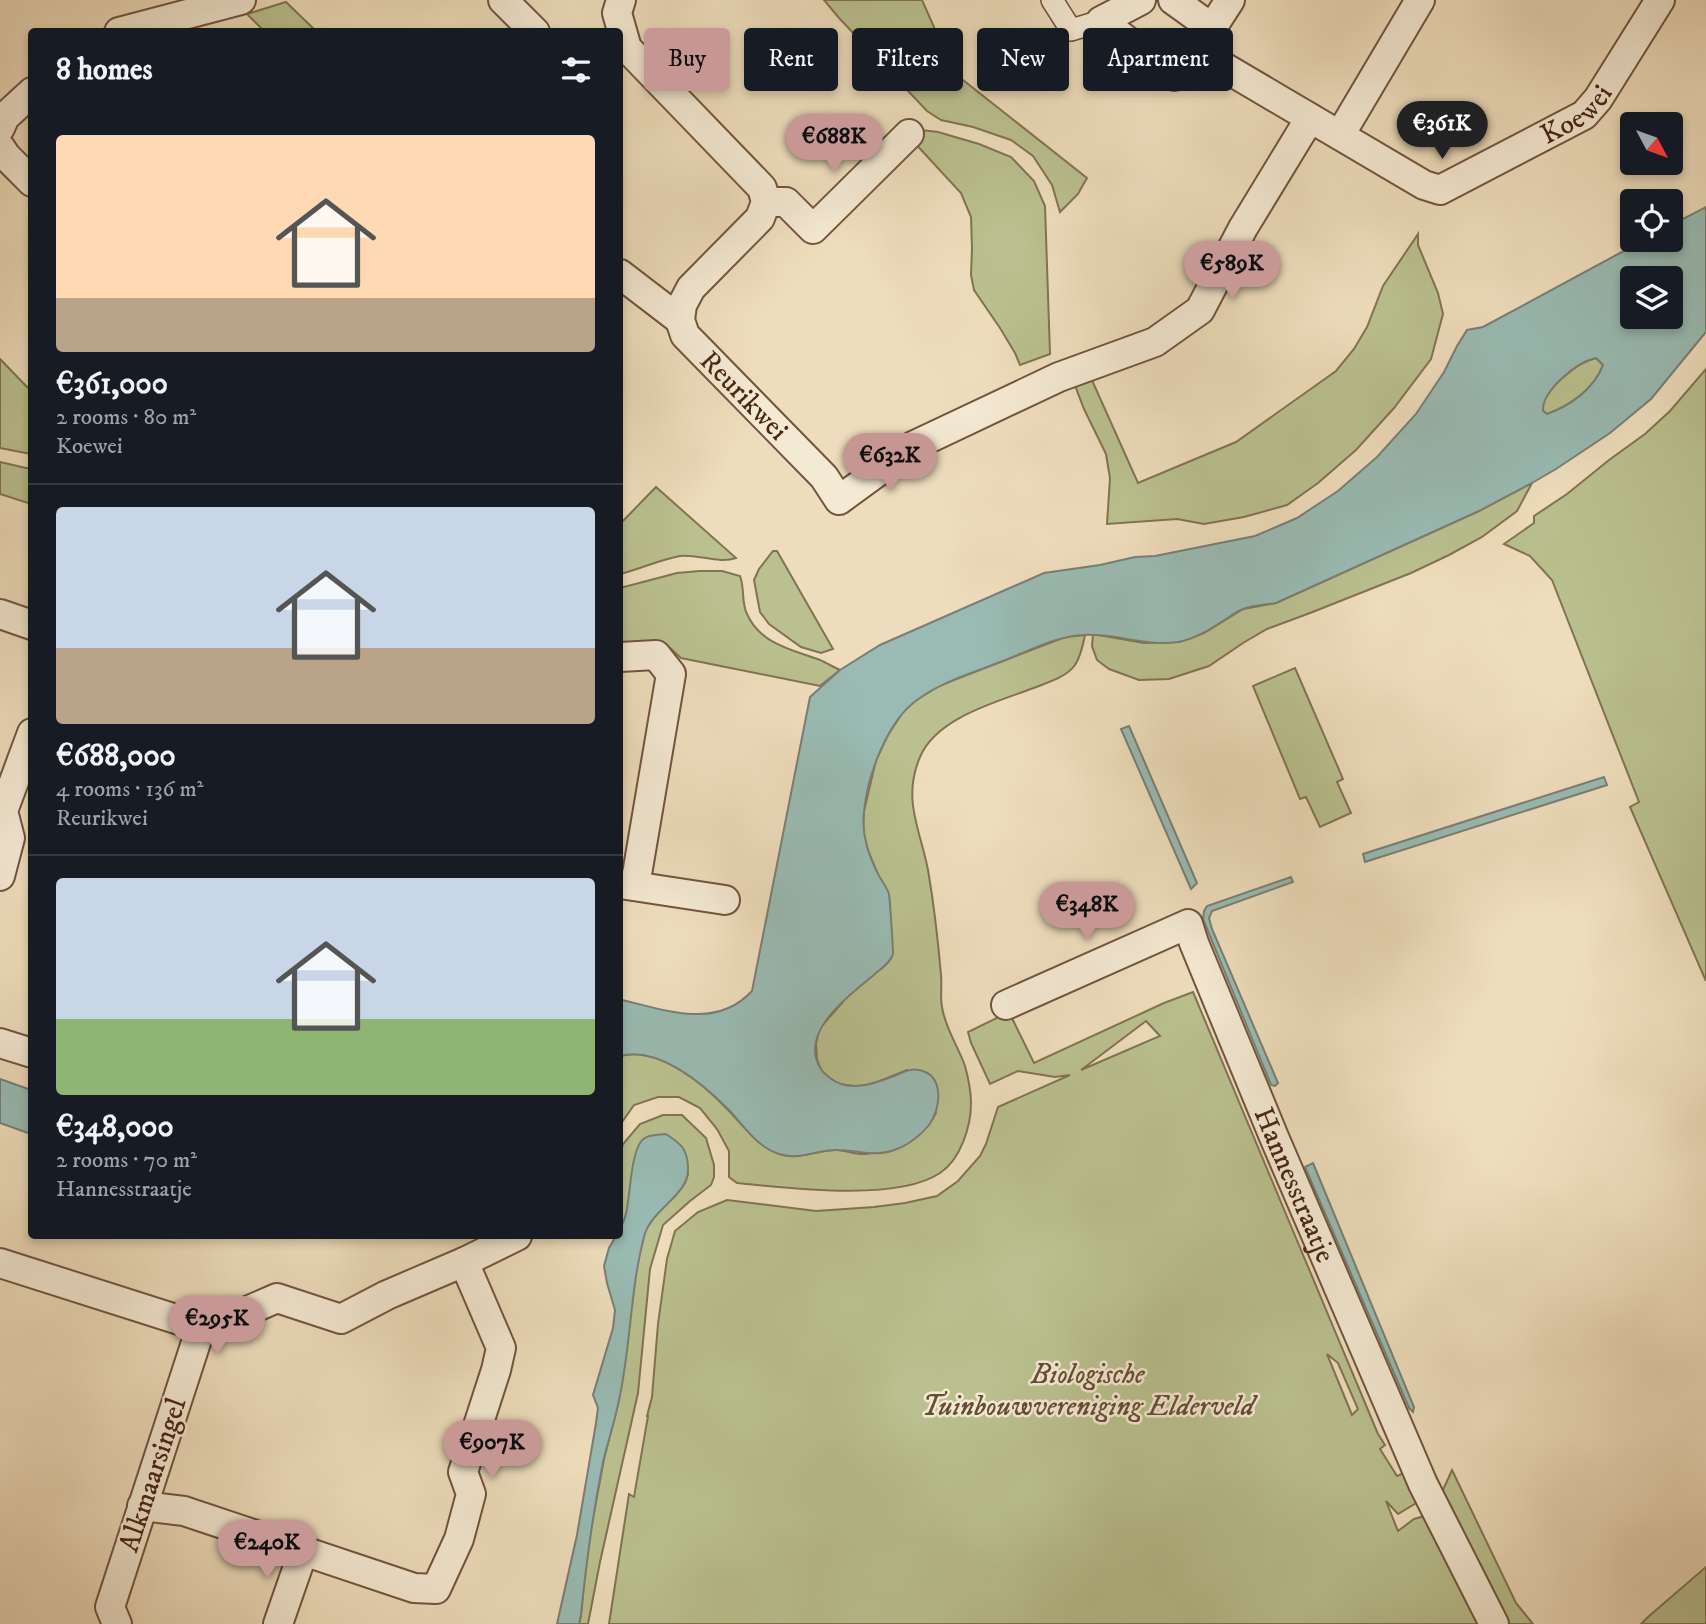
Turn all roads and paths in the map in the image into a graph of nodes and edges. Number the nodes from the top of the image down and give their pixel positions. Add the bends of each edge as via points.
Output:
1 (241, 0) edge
2 (503, 0) edge
3 (1052, 0) edge
4 (1140, 0) edge
5 (1173, 0) edge
6 (1230, 0) edge
7 (1420, 0) edge
8 (1660, 0) edge
9 (1101, 21) junction
10 (134, 28) edge
11 (531, 28) edge
12 (1110, 28) edge
13 (1212, 28) joint
14 (623, 41) edge
15 (1233, 72) edge
16 (28, 96) edge
17 (1310, 118) junction
18 (2, 120) edge
19 (909, 134) dead end
20 (1340, 135) junction
21 (0, 147) edge
22 (28, 178) edge
23 (766, 202) junction
24 (623, 276) edge
25 (680, 320) junction
26 (0, 614) edge
27 (28, 624) edge
28 (623, 657) edge
29 (28, 744) edge
30 (0, 876) edge
31 (627, 885) edge
32 (725, 900) dead end
33 (1006, 1005) dead end
34 (0, 1042) edge
35 (28, 1052) edge
36 (511, 1239) edge
37 (464, 1262) junction
38 (0, 1263) edge
39 (201, 1327) junction
40 (142, 1506) junction
41 (303, 1552) junction
42 (117, 1624) edge
43 (278, 1624) edge
44 (1493, 1624) edge

1 - 10 street
2 - 11 street
3 - 9 street via 1070,30
4 - 9 street
5 - 13 street
6 - 13 street
7 - 20 street
8 - 20 street, Koewei via 1584,116 1440,190
9 - 12 street
14 - 23 street via 762,188
15 - 17 street, Koewei
16 - 18 street
17 - 20 street, Koewei
17 - 25 street, Reurikwei via 1199,310 1154,342 1059,377 913,446 839,500 824,477 685,335
19 - 23 street via 813,229 786,202
21 - 22 street
23 - 25 street via 760,218 691,288
24 - 25 street, Reurikwei
26 - 27 street
28 - 31 street via 656,656 671,674
29 - 30 street via 3,811 10,838
31 - 32 street
33 - 44 street, Hannesstraatje via 1188,924 1423,1484
34 - 35 street
36 - 37 street
37 - 39 street via 341,1319 277,1298
37 - 41 street via 502,1348 463,1472 471,1493 459,1539 436,1589 414,1588
38 - 39 street
39 - 40 street, Alkmaarsingel
40 - 41 street via 184,1511
40 - 42 street, Alkmaarsingel via 110,1607
41 - 43 street

